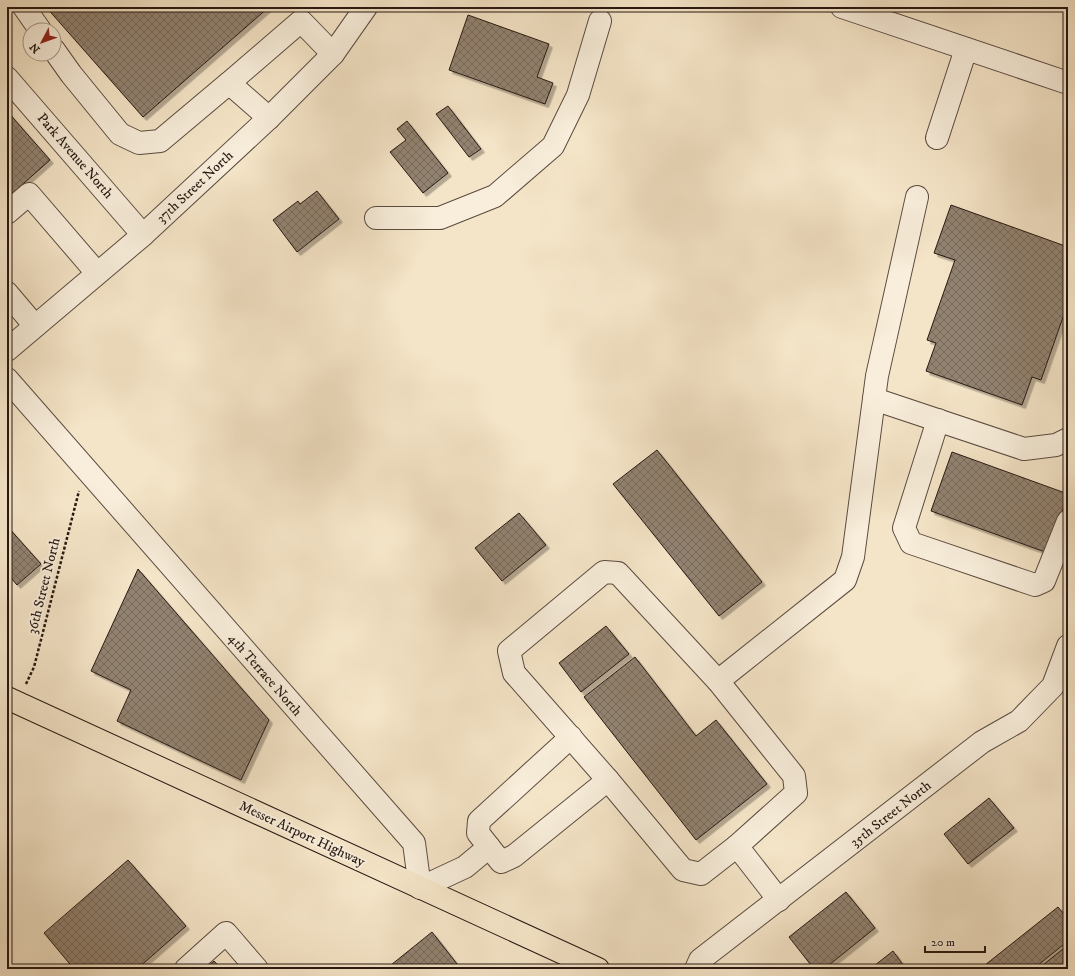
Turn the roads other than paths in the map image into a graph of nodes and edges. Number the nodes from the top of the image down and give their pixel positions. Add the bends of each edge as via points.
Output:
1 (24, 7) edge
2 (366, 7) edge
3 (842, 7) edge
4 (306, 14) edge
5 (600, 21) dead end
6 (34, 22) edge
7 (966, 49) junction
8 (333, 54) junction
9 (62, 61) edge
10 (7, 78) edge
11 (229, 83) junction
12 (1068, 83) edge
13 (269, 118) junction
14 (937, 138) dead end
15 (917, 197) dead end
16 (7, 214) edge
17 (376, 218) dead end
18 (143, 235) junction
19 (97, 274) junction
20 (7, 293) edge
21 (35, 326) junction
22 (7, 350) edge
23 (7, 379) edge
24 (874, 399) junction
25 (938, 420) junction
26 (1068, 439) edge
27 (1068, 520) edge
28 (1068, 646) edge
29 (718, 682) junction
30 (12, 700) edge
31 (570, 737) junction
32 (608, 780) junction
33 (737, 846) junction
34 (489, 847) junction
35 (420, 888) junction
36 (780, 900) junction
37 (186, 969) edge
38 (257, 969) edge
39 (598, 969) edge
40 (696, 969) edge

1 - 6 street
2 - 8 street, 37th Street North
3 - 7 street
4 - 8 street
4 - 11 street
5 - 17 street via 578,96 553,146 495,196 440,218
7 - 12 street
7 - 14 street
8 - 13 street, 37th Street North
9 - 11 street via 120,134 139,143 160,141
10 - 18 street, Park Avenue North
11 - 13 street
13 - 18 street, 37th Street North
15 - 24 street via 880,360
16 - 19 street via 29,194
18 - 19 street, 37th Street North
19 - 21 street, 37th Street North
20 - 21 street
21 - 22 street, 37th Street North
23 - 35 street, 4th Terrace North via 414,844
24 - 25 street
24 - 29 street via 852,557 845,580
25 - 26 street via 1024,449 1056,445
25 - 27 street via 904,528 911,543 1035,585 1044,581
28 - 36 street, 35th Street North via 1053,686 1020,721 982,742
29 - 31 street via 618,573 604,572 509,651 514,673
29 - 33 street via 794,776 796,793
30 - 35 main road, Messer Airport Highway
31 - 32 street
31 - 34 street via 479,821 478,833
32 - 33 street via 683,870 701,874
32 - 34 street via 514,856 501,862
33 - 36 street
34 - 35 street via 465,867
35 - 39 main road, Messer Airport Highway
36 - 40 street, 35th Street North via 700,960
37 - 38 street via 226,933

